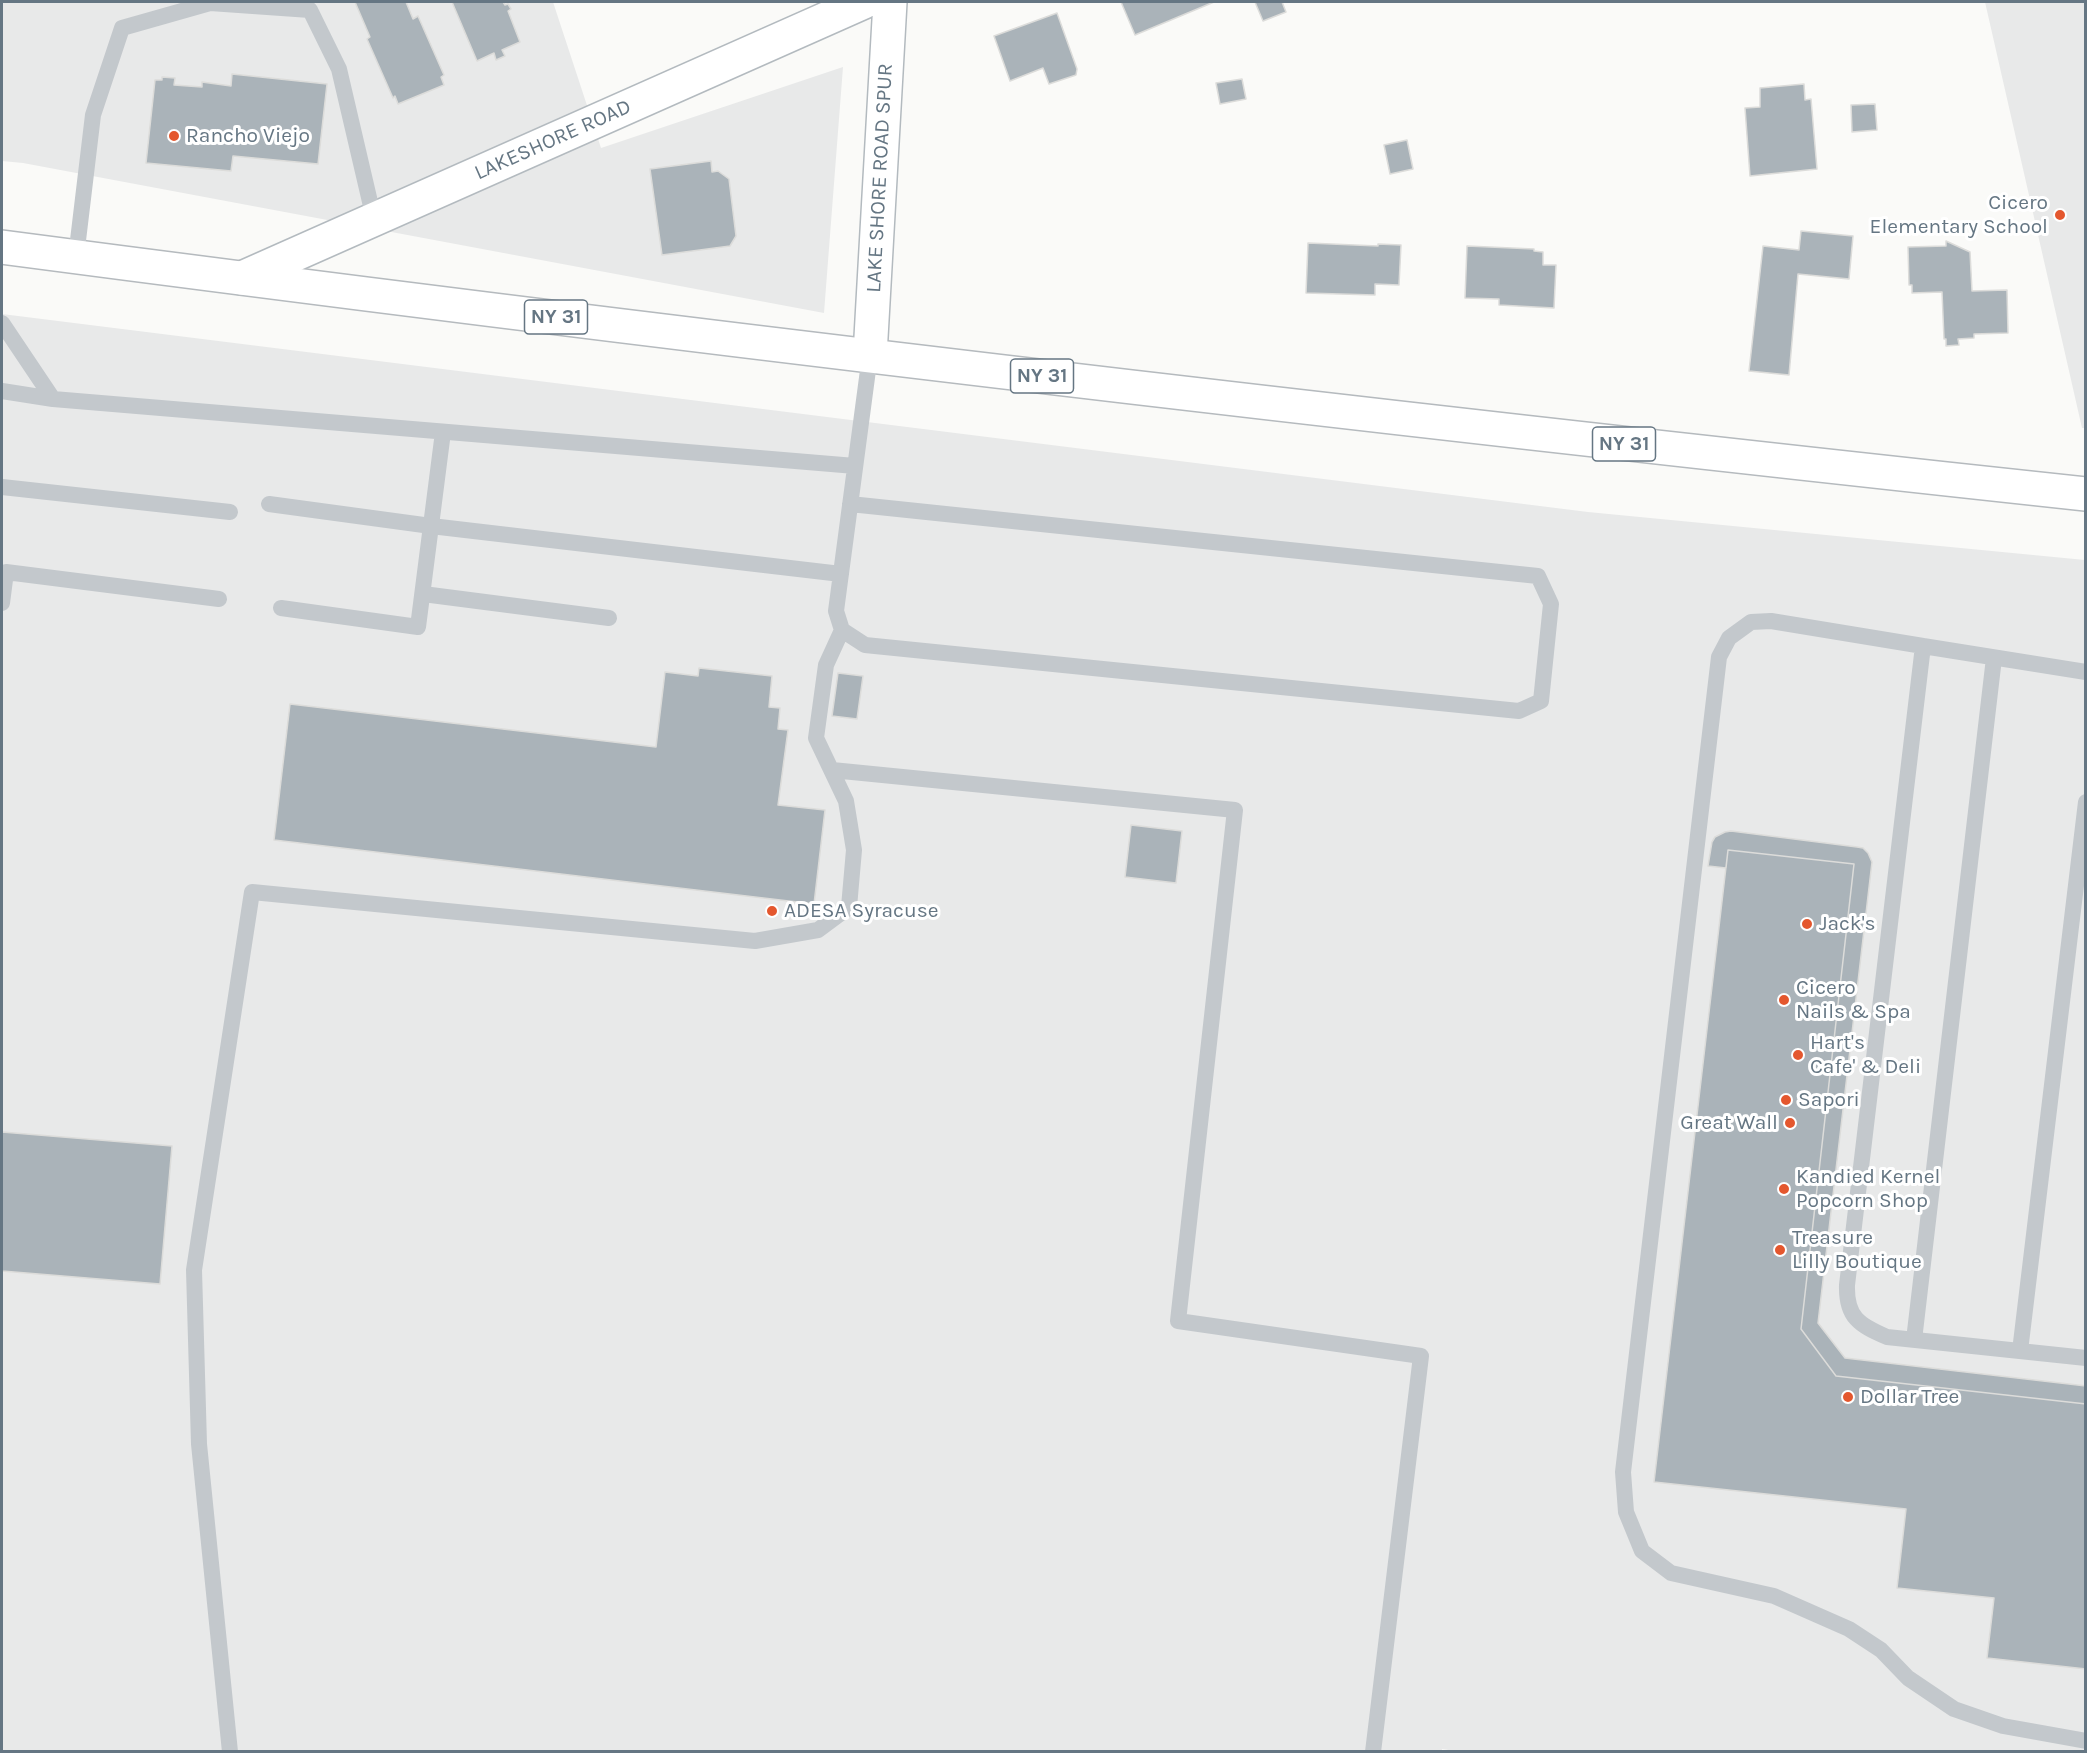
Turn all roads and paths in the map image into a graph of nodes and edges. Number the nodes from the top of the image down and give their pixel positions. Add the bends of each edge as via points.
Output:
1 (864, 2) edge
2 (890, 2) edge
3 (374, 219) junction
4 (2, 247) edge
5 (76, 257) junction
6 (242, 278) junction
7 (2, 323) edge
8 (870, 355) junction
9 (2, 391) edge
10 (53, 399) junction
11 (443, 432) junction
12 (855, 466) junction
13 (2, 487) edge
14 (2085, 494) edge
15 (269, 504) dead end
16 (850, 504) junction
17 (230, 512) dead end
18 (431, 526) junction
19 (4, 571) edge
20 (841, 574) junction
21 (423, 594) junction
22 (219, 599) dead end
23 (2, 603) edge
24 (281, 608) dead end
25 (609, 618) dead end
26 (842, 630) junction
27 (1923, 646) junction
28 (1994, 658) junction
29 (2085, 672) edge
30 (832, 770) junction
31 (2085, 802) edge
32 (1914, 1340) junction
33 (2020, 1351) junction
34 (2085, 1358) edge
35 (2085, 1741) edge
36 (230, 1752) edge
37 (1373, 1752) edge

1 - 3 main road, LAKESHORE ROAD
2 - 8 main road, LAKE SHORE ROAD SPUR
3 - 5 lane via 339,69 310,10 210,3 122,28 93,115
3 - 6 main road, LAKESHORE ROAD
4 - 5 main road, NY 31
5 - 6 main road, NY 31
6 - 8 main road, NY 31
7 - 10 lane
8 - 12 lane
8 - 14 main road, NY 31 via 1593,441
9 - 10 lane
10 - 11 lane
11 - 12 lane
11 - 18 lane
12 - 16 lane
13 - 17 lane
15 - 18 lane
16 - 20 lane
16 - 26 lane via 1520,573 1538,576 1551,604 1541,701 1519,711 866,645
18 - 20 lane
18 - 21 lane
19 - 22 lane
19 - 23 lane
20 - 26 lane via 836,611
21 - 24 lane via 418,627
21 - 25 lane
26 - 30 lane via 826,665 816,738
27 - 28 lane
27 - 32 lane via 1846,1285 1846,1302 1852,1315 1867,1329 1887,1337
27 - 35 lane via 1771,621 1751,622 1729,638 1719,657 1623,1472 1626,1512 1642,1551 1671,1573 1774,1596 1849,1629 1881,1650 1908,1678 1954,1709 2003,1726
28 - 29 lane
28 - 32 lane
30 - 36 lane via 846,801 854,850 849,907 818,930 754,941 252,892 194,1270 199,1444
30 - 37 lane via 1234,810 1178,1321 1421,1356
31 - 33 lane
32 - 33 lane
33 - 34 lane

